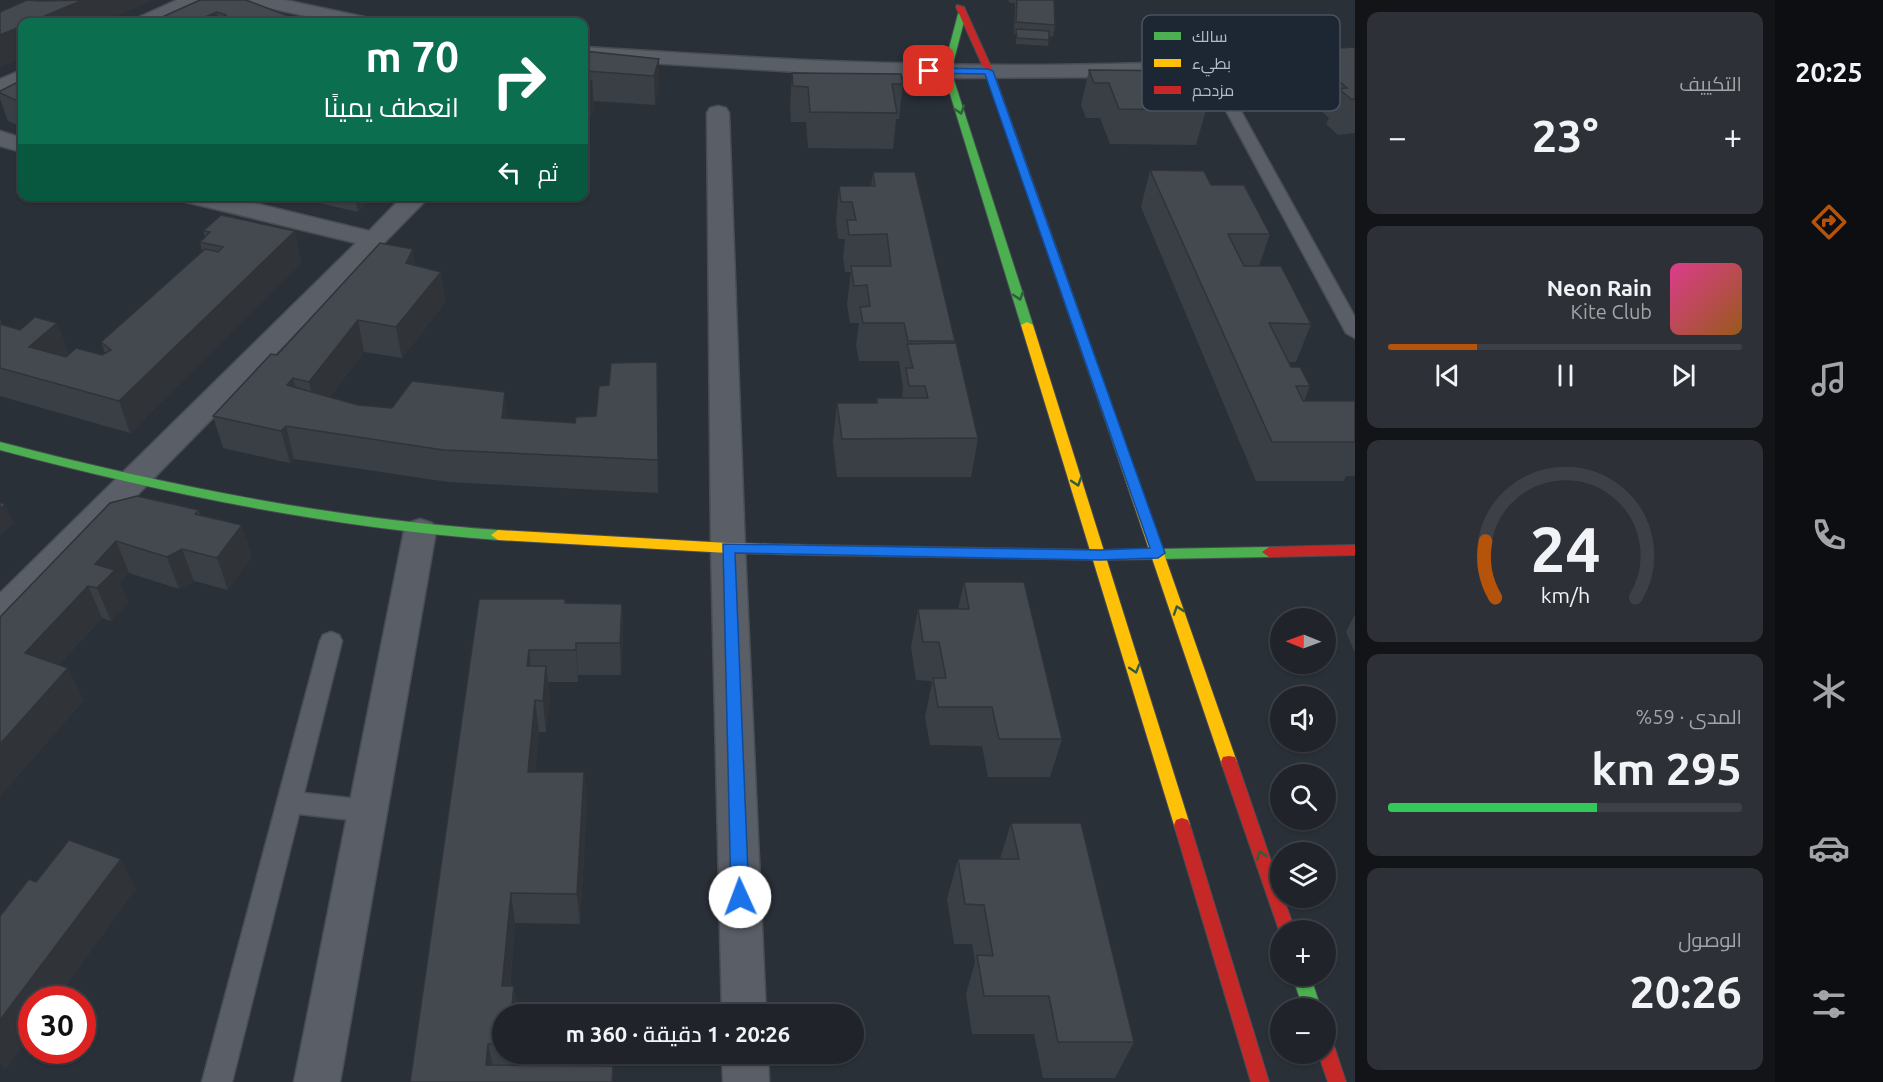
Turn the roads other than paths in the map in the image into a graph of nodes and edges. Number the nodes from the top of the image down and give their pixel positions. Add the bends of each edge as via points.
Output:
1 (194, 0) edge
2 (256, 0) edge
3 (960, 7) edge
4 (153, 18) edge
5 (343, 18) edge
6 (588, 53) edge
7 (1355, 60) edge
8 (1340, 61) edge
9 (1142, 69) edge
10 (947, 71) junction
11 (988, 71) junction
12 (18, 79) edge
13 (0, 87) edge
14 (1234, 111) edge
15 (718, 113) dead end
16 (0, 138) edge
17 (18, 145) edge
18 (212, 201) edge
19 (413, 201) edge
20 (375, 240) junction
21 (1355, 333) edge
22 (0, 446) edge
23 (135, 482) junction
24 (420, 531) junction
25 (728, 548) junction
26 (1355, 550) edge
27 (1158, 553) junction
28 (1100, 555) junction
29 (0, 614) edge
30 (331, 641) dead end
31 (290, 802) junction
32 (368, 811) junction
33 (1283, 920) edge
34 (744, 1004) edge
35 (745, 1064) edge
36 (1331, 1064) edge
37 (218, 1082) edge
38 (317, 1082) edge
39 (746, 1082) edge
40 (1260, 1082) edge
41 (1337, 1082) edge

1 - 4 street
2 - 5 street
3 - 10 main road
3 - 11 main road
6 - 10 street
7 - 8 street
9 - 11 street
10 - 11 street
10 -> 28 main road
11 - 27 main road
12 - 13 street
14 - 21 lane
15 - 25 street
16 - 17 street
18 - 20 street
19 - 20 street
20 - 23 street
22 - 23 main road
23 - 24 main road via 320,518
23 - 29 street
24 - 25 main road
24 - 32 street
25 - 28 main road
25 - 34 street
26 - 27 main road
27 - 28 main road
33 -> 27 main road
28 -> 40 main road
30 - 31 lane
31 - 32 lane
31 - 37 lane
32 - 38 street
35 - 39 street
36 - 41 main road

